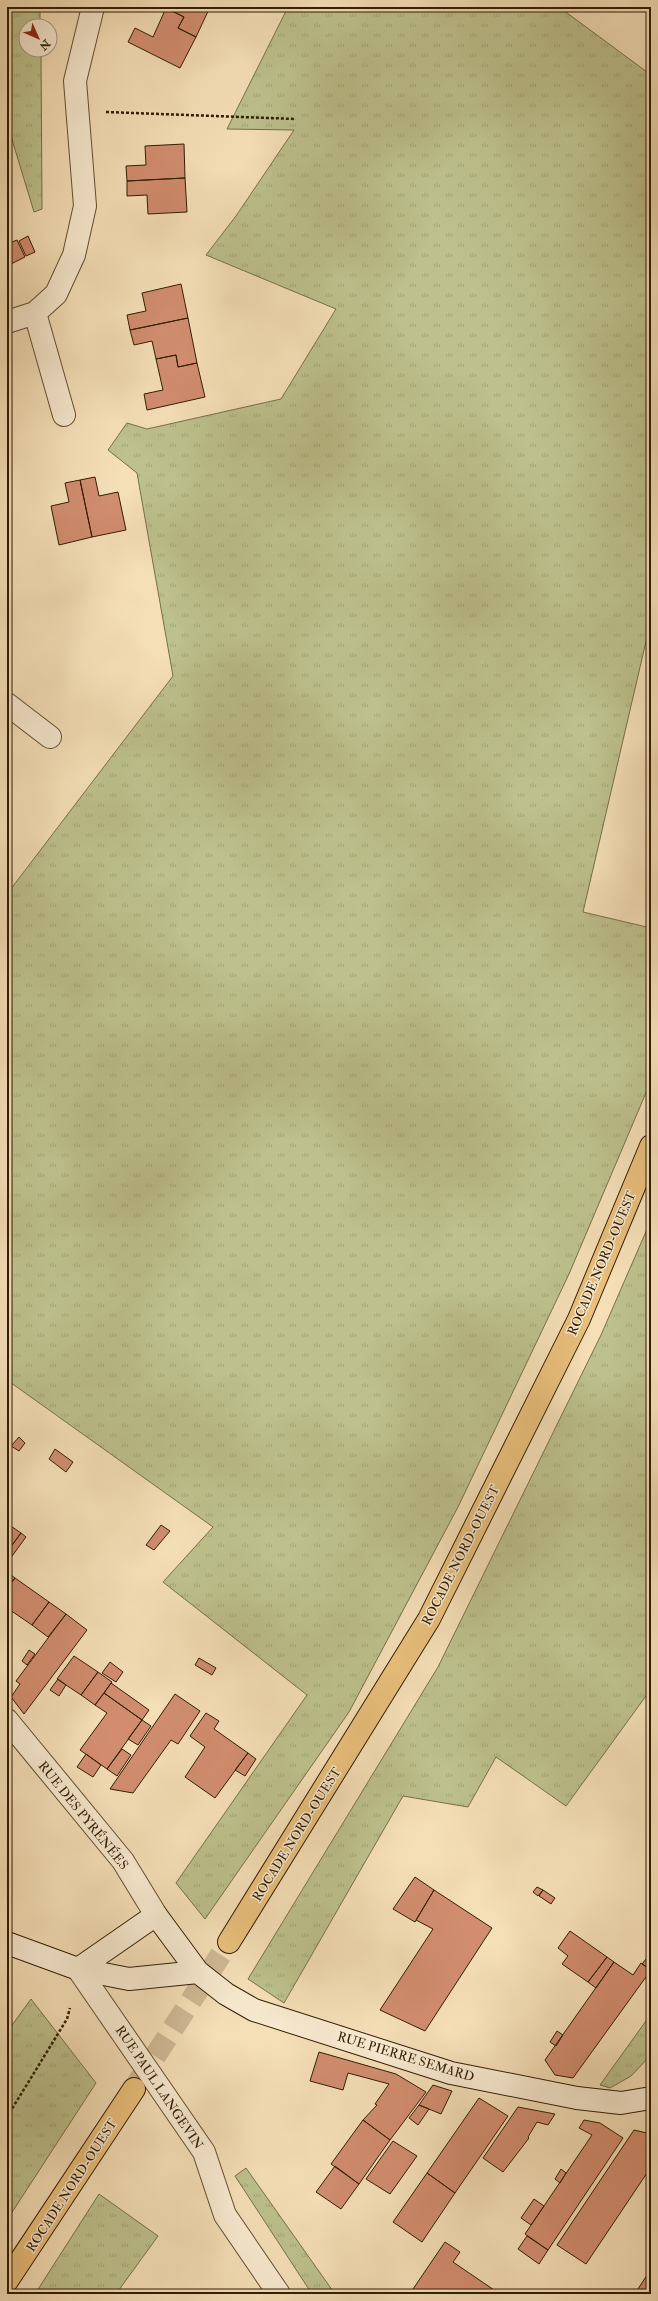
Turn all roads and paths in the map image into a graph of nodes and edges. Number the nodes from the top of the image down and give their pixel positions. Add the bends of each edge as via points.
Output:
1 (93, 7) edge
2 (76, 111) junction
3 (296, 119) dead end
4 (35, 314) junction
5 (7, 322) edge
6 (64, 415) dead end
7 (7, 704) edge
8 (50, 737) dead end
9 (651, 1146) edge
10 (7, 1720) edge
11 (156, 1915) junction
12 (229, 1942) tunnel mouth
13 (7, 1943) edge
14 (78, 1968) junction
15 (198, 1972) junction
16 (134, 2089) tunnel mouth
17 (651, 2098) edge
18 (7, 2117) edge
19 (7, 2281) edge
20 (279, 2294) edge

1 - 2 street via 75,81
2 - 3 path
2 - 4 street via 84,206 74,255 65,275 56,294
4 - 5 street
4 - 6 street
7 - 8 street
9 - 12 main road, ROCADE NORD-OUEST via 579,1319 428,1619
10 - 11 street, RUE DES PYRÉNÉES via 123,1861
11 - 14 street
11 - 15 street, RUE PIERRE SEMARD
13 - 14 street
14 - 15 street via 129,1979
14 - 18 path via 67,2019
14 - 20 street, RUE PAUL LANGEVIN via 204,2152 225,2215
15 - 17 street, RUE PIERRE SEMARD via 226,1994 254,2010 451,2073 577,2098 621,2103
16 - 19 main road, ROCADE NORD-OUEST

